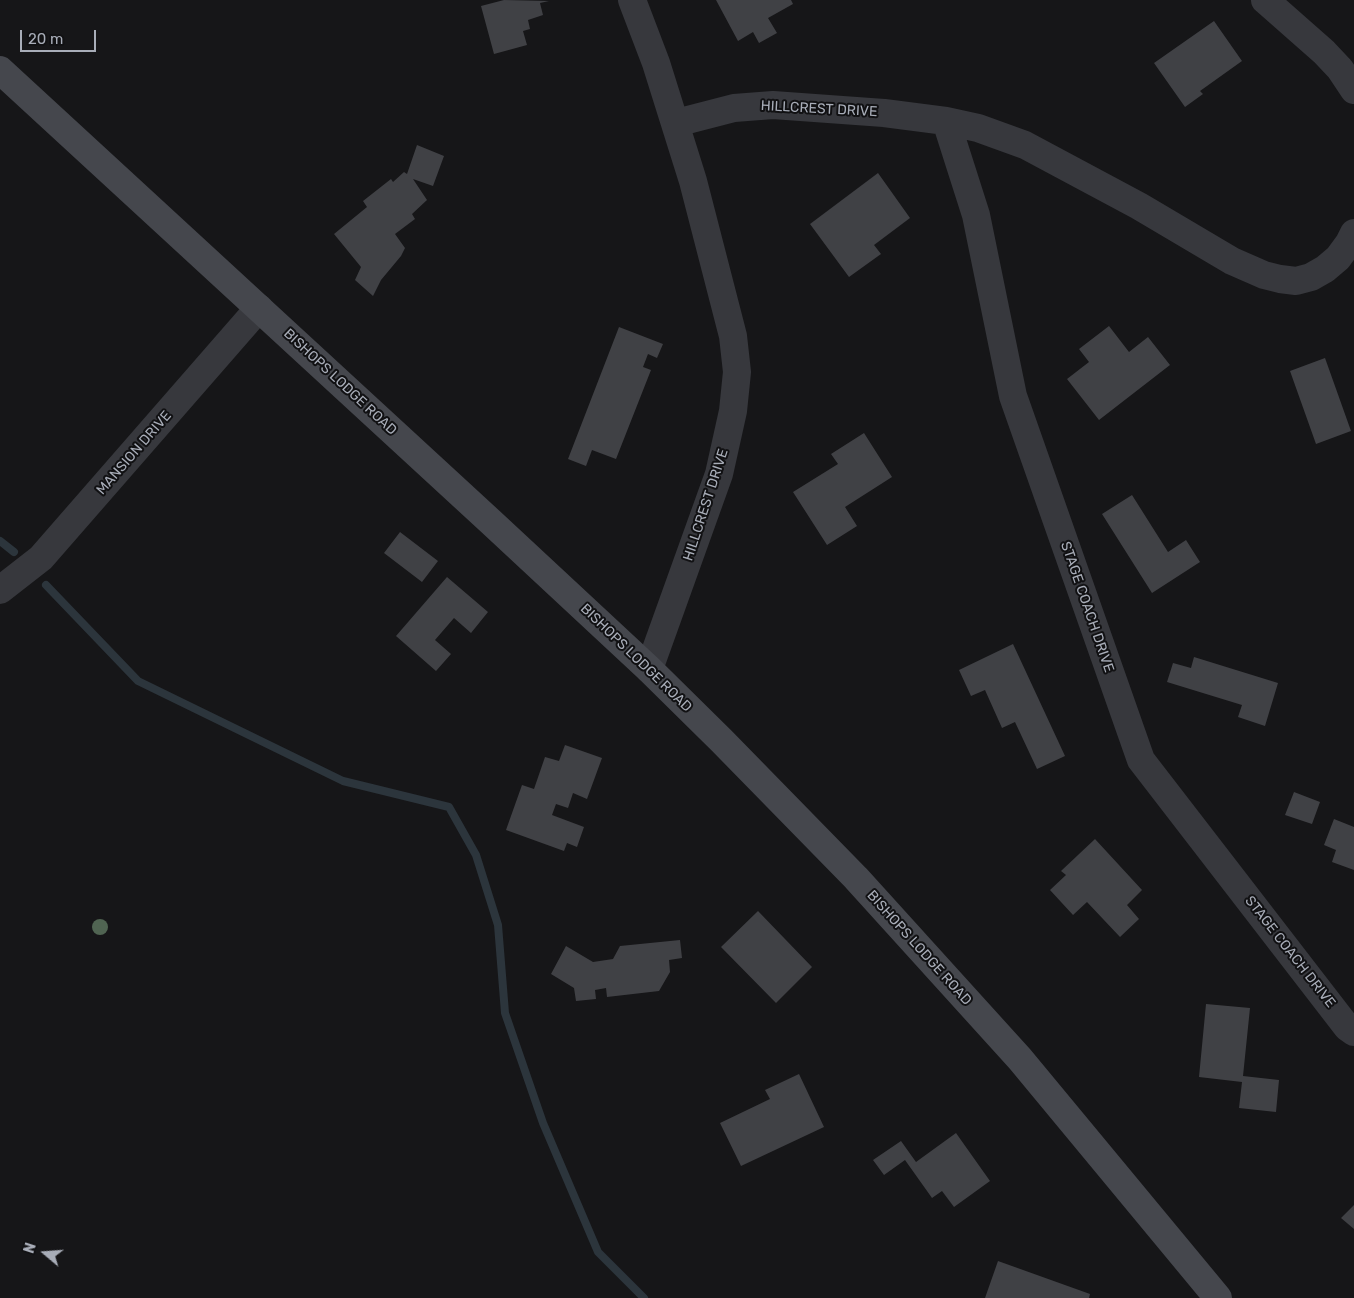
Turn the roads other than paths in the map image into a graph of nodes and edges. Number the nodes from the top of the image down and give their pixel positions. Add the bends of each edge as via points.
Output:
1 (632, 0) edge
2 (1266, 0) edge
3 (0, 70) edge
4 (1354, 90) edge
5 (946, 121) junction
6 (676, 123) junction
7 (1354, 233) edge
8 (259, 308) junction
9 (0, 590) edge
10 (649, 669) junction
11 (1354, 1032) edge
12 (1218, 1298) edge

1 - 6 street
2 - 4 street via 1324,52
3 - 8 street, BISHOPS LODGE ROAD
5 - 6 street, HILLCREST DRIVE via 773,105 734,108
5 - 7 street, HILLCREST DRIVE via 993,132 1025,145 1139,206 1232,261 1280,280 1296,280 1325,269 1338,258
5 - 11 street, STAGE COACH DRIVE via 981,235 1013,396 1141,760
6 - 10 street, HILLCREST DRIVE via 723,294 737,372 733,411 719,474
8 - 9 street, MANSION DRIVE via 41,558
8 - 10 street, BISHOPS LODGE ROAD
10 - 12 street, BISHOPS LODGE ROAD via 856,878 1020,1059

